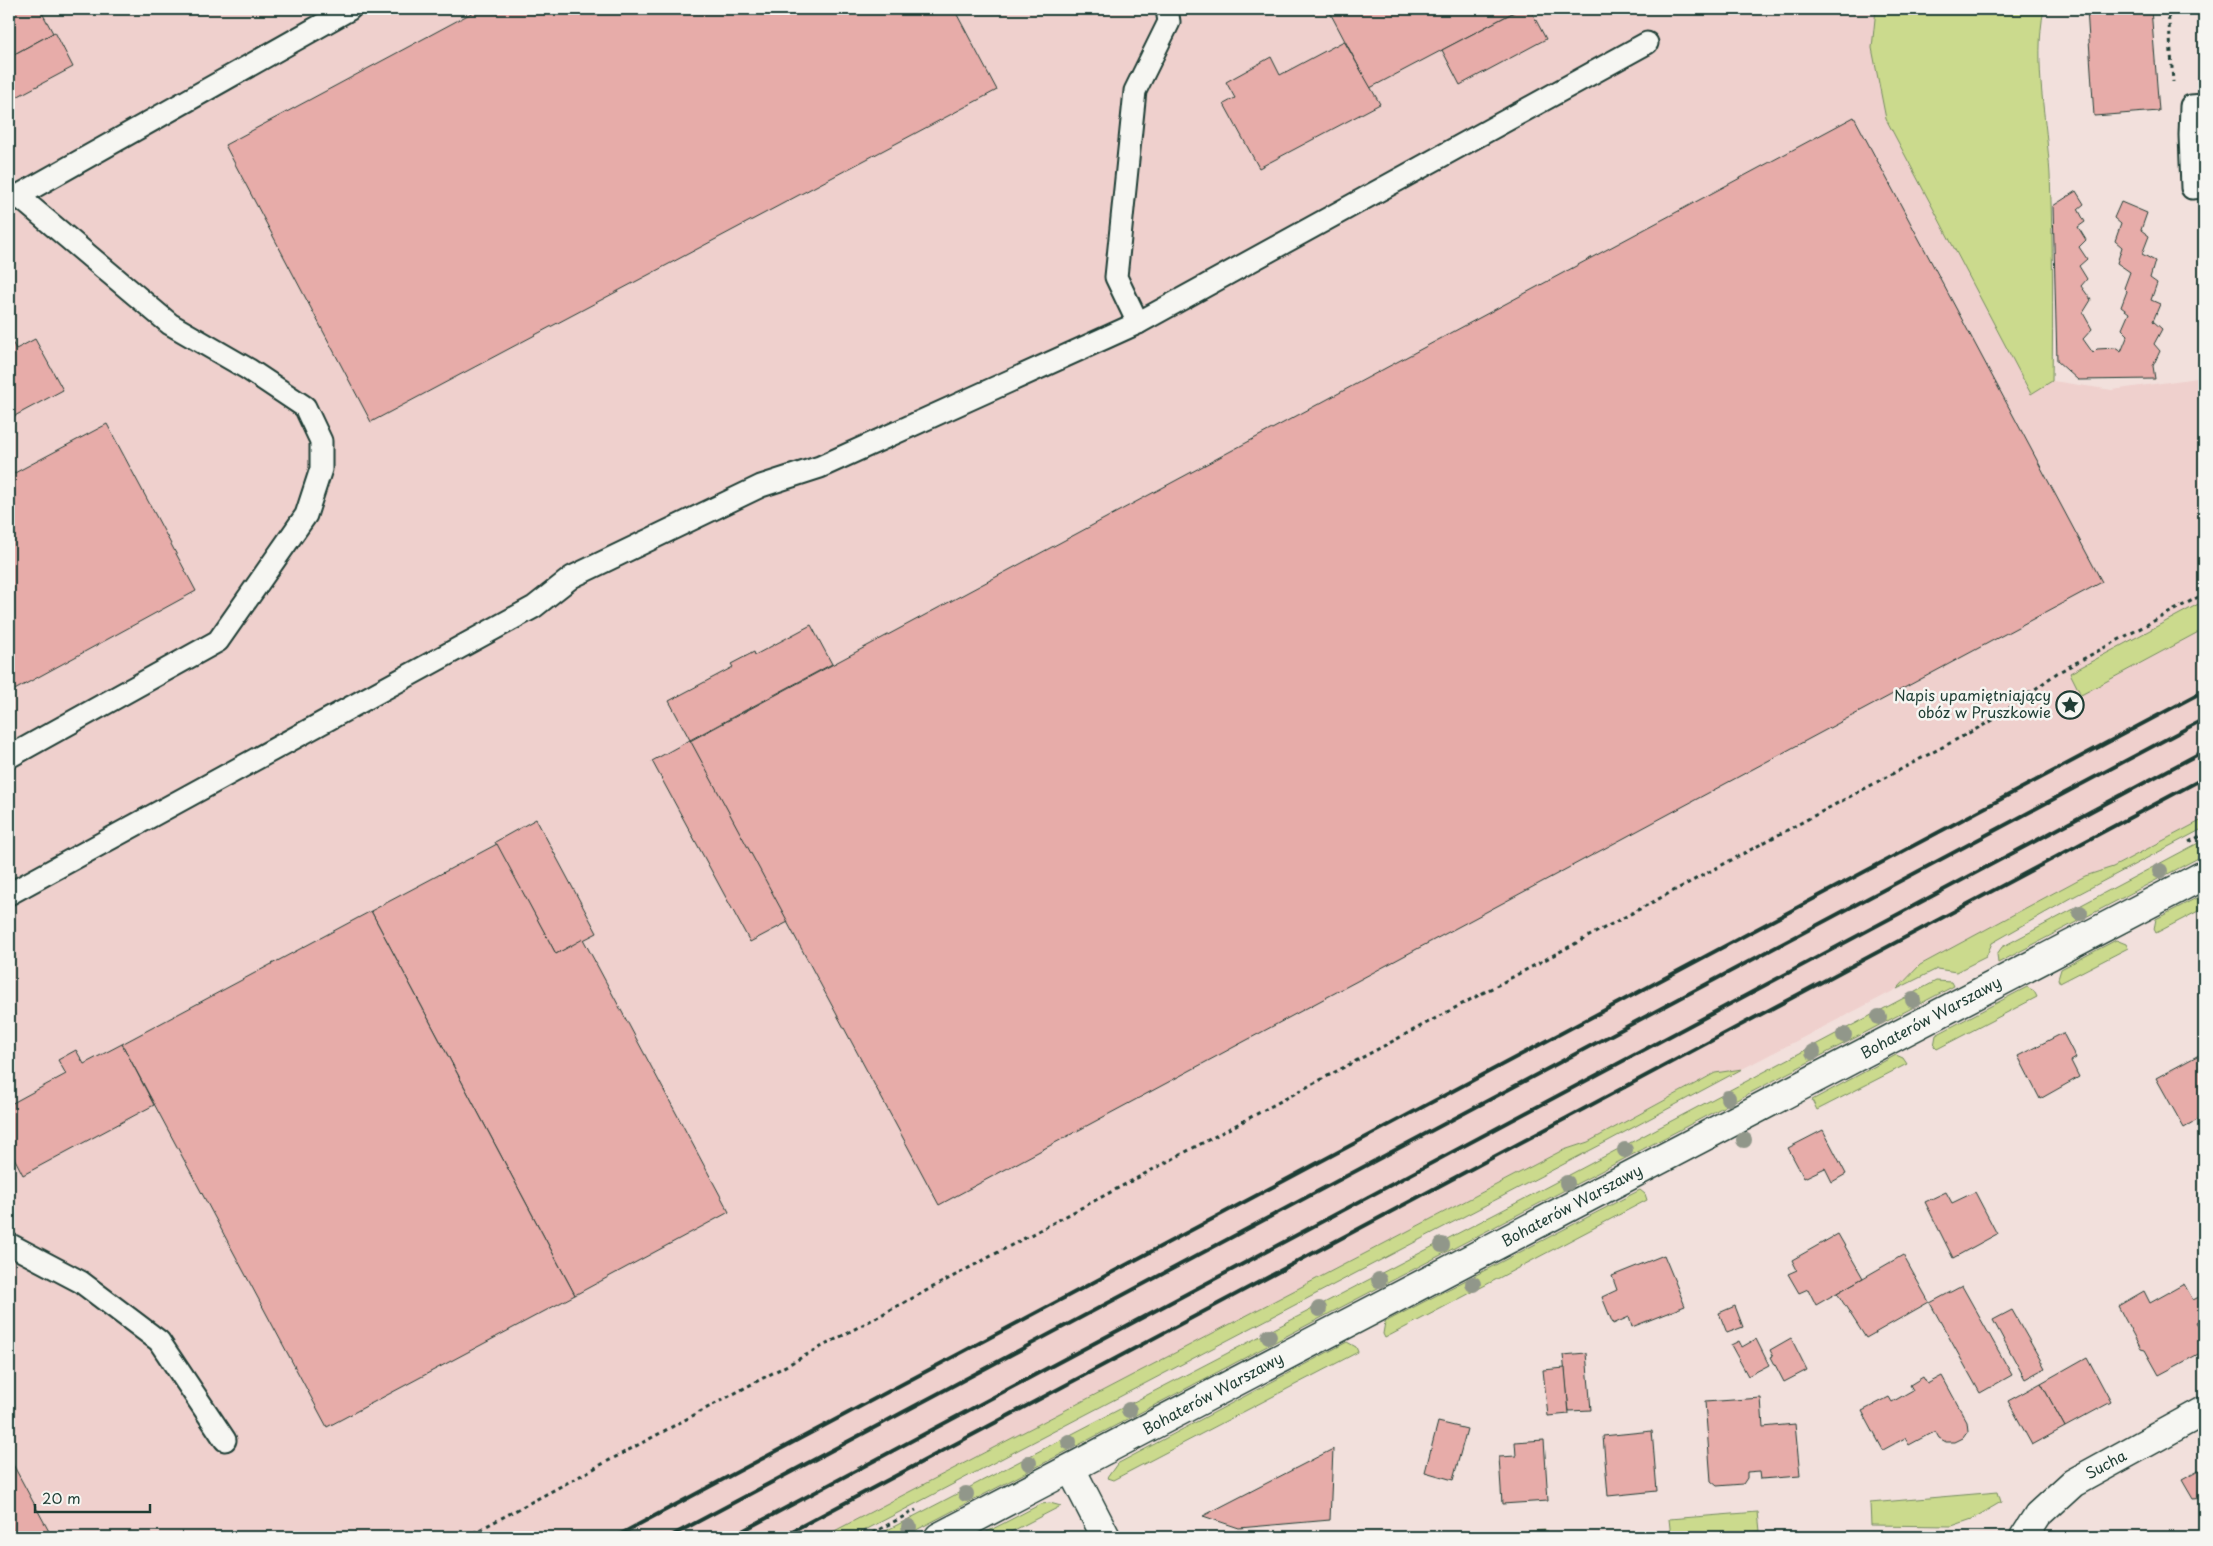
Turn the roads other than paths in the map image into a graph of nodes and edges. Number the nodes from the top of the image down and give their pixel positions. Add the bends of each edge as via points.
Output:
1 (350, 9) edge
2 (1167, 9) edge
3 (1647, 43) dead end
4 (2204, 105) edge
5 (2204, 187) edge
6 (13, 198) edge
7 (1138, 323) junction
8 (9, 758) edge
9 (2204, 874) edge
10 (9, 894) edge
11 (9, 1244) edge
12 (2204, 1412) edge
13 (226, 1440) dead end
14 (1071, 1468) junction
15 (939, 1537) edge
16 (1106, 1537) edge
17 (2024, 1537) edge

1 - 6 lane
2 - 7 lane via 1169,22 1134,91 1116,277
3 - 7 lane
4 - 5 lane via 2191,106 2190,130 2192,188
6 - 8 lane via 170,324 248,369 305,407 320,441 320,469 306,516 218,641
7 - 10 lane via 820,467 761,486 572,577 534,607
9 - 14 street, Bohaterów Warszawy
11 - 13 lane via 82,1282 159,1342
12 - 17 street, Sucha via 2073,1483 2038,1515
14 - 15 street, Bohaterów Warszawy
14 - 16 street

